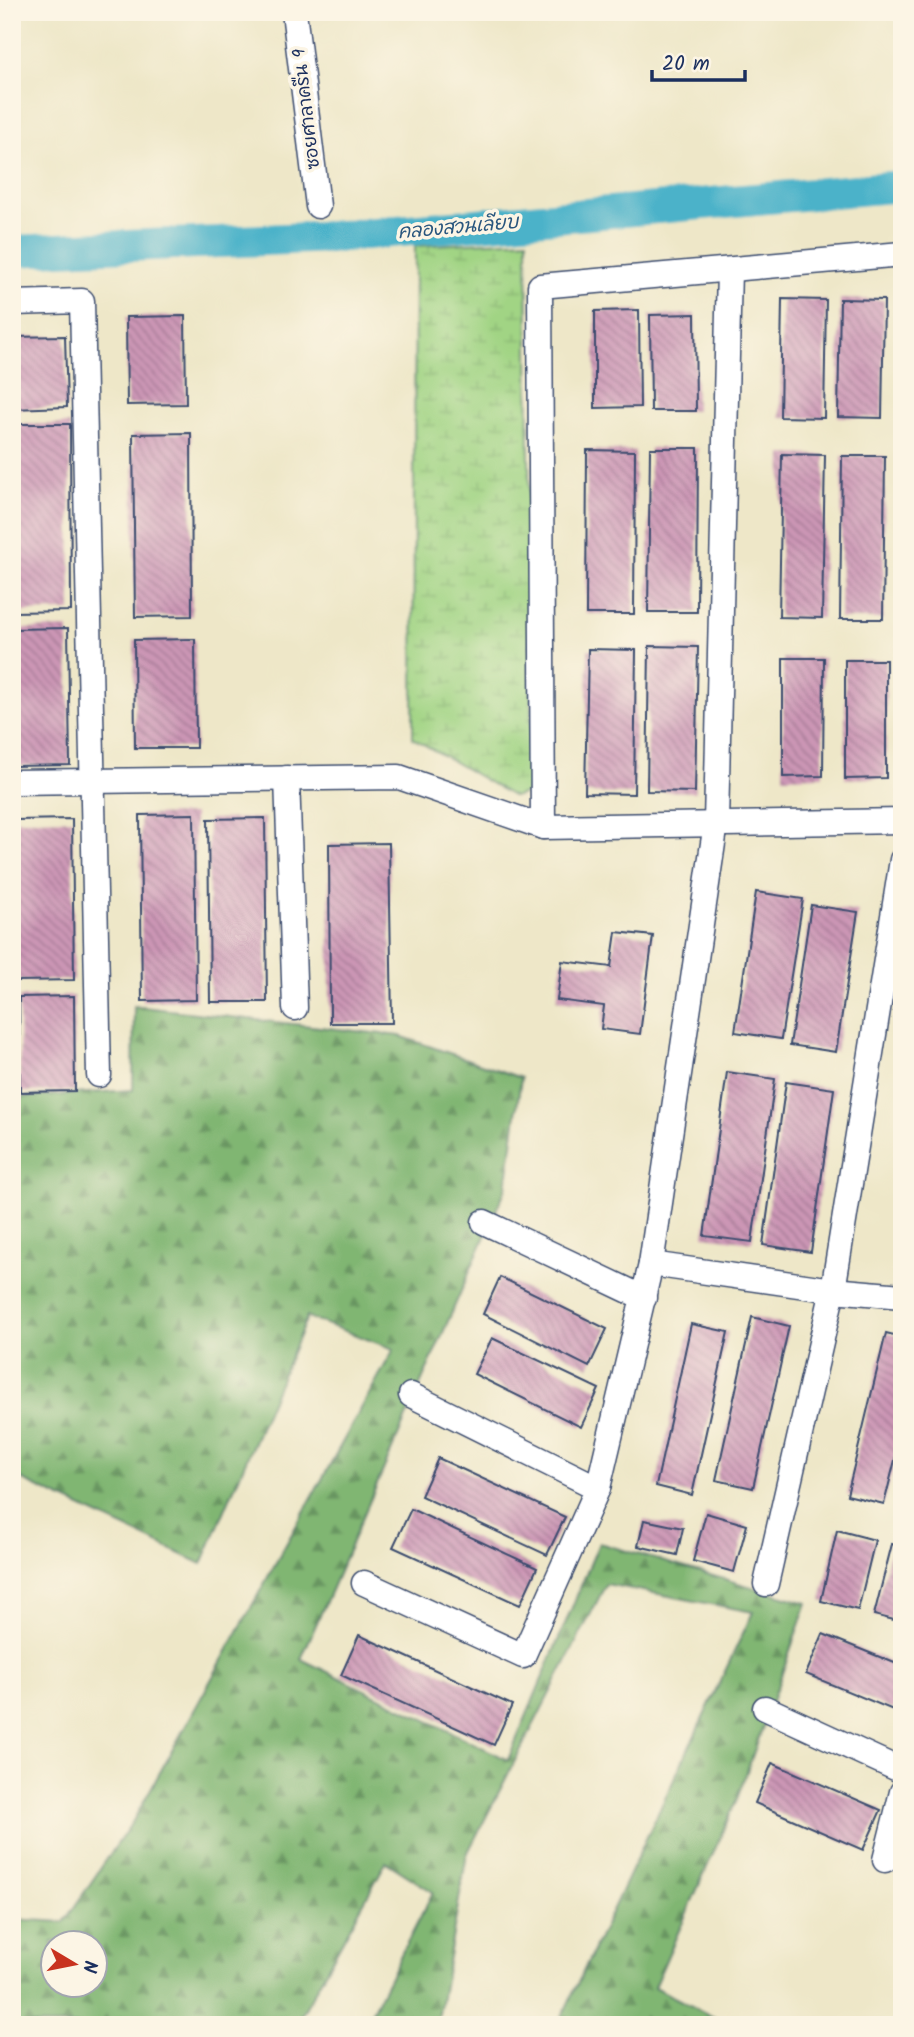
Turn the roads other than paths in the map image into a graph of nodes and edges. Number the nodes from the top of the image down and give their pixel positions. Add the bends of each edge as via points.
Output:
1 (294, 12) edge
2 (317, 206) dead end
3 (902, 254) edge
4 (729, 270) junction
5 (12, 303) edge
6 (286, 778) junction
7 (95, 781) junction
8 (12, 782) edge
9 (902, 821) edge
10 (716, 823) junction
11 (544, 827) junction
12 (902, 860) edge
13 (295, 1008) dead end
14 (99, 1075) dead end
15 (484, 1223) dead end
16 (651, 1264) junction
17 (832, 1290) junction
18 (902, 1296) edge
19 (644, 1298) junction
20 (411, 1395) dead end
21 (598, 1488) junction
22 (364, 1583) dead end
23 (766, 1584) dead end
24 (765, 1709) dead end
25 (902, 1771) edge
26 (902, 1792) edge
27 (885, 1860) dead end

1 - 2 street, ซอยศาลาครืน 9
3 - 4 street
4 - 10 street
4 - 11 street via 540,286
5 - 7 street via 82,301
6 - 7 street
6 - 11 street via 399,777
6 - 13 street
7 - 8 street
7 - 14 street
9 - 10 street
10 - 11 street
10 - 16 street
12 - 17 street
15 - 19 street
16 - 17 street
16 - 19 street
17 - 18 street
17 - 23 street
19 - 21 street
20 - 21 street
21 - 22 street via 523,1656
24 - 25 street
26 - 27 street

